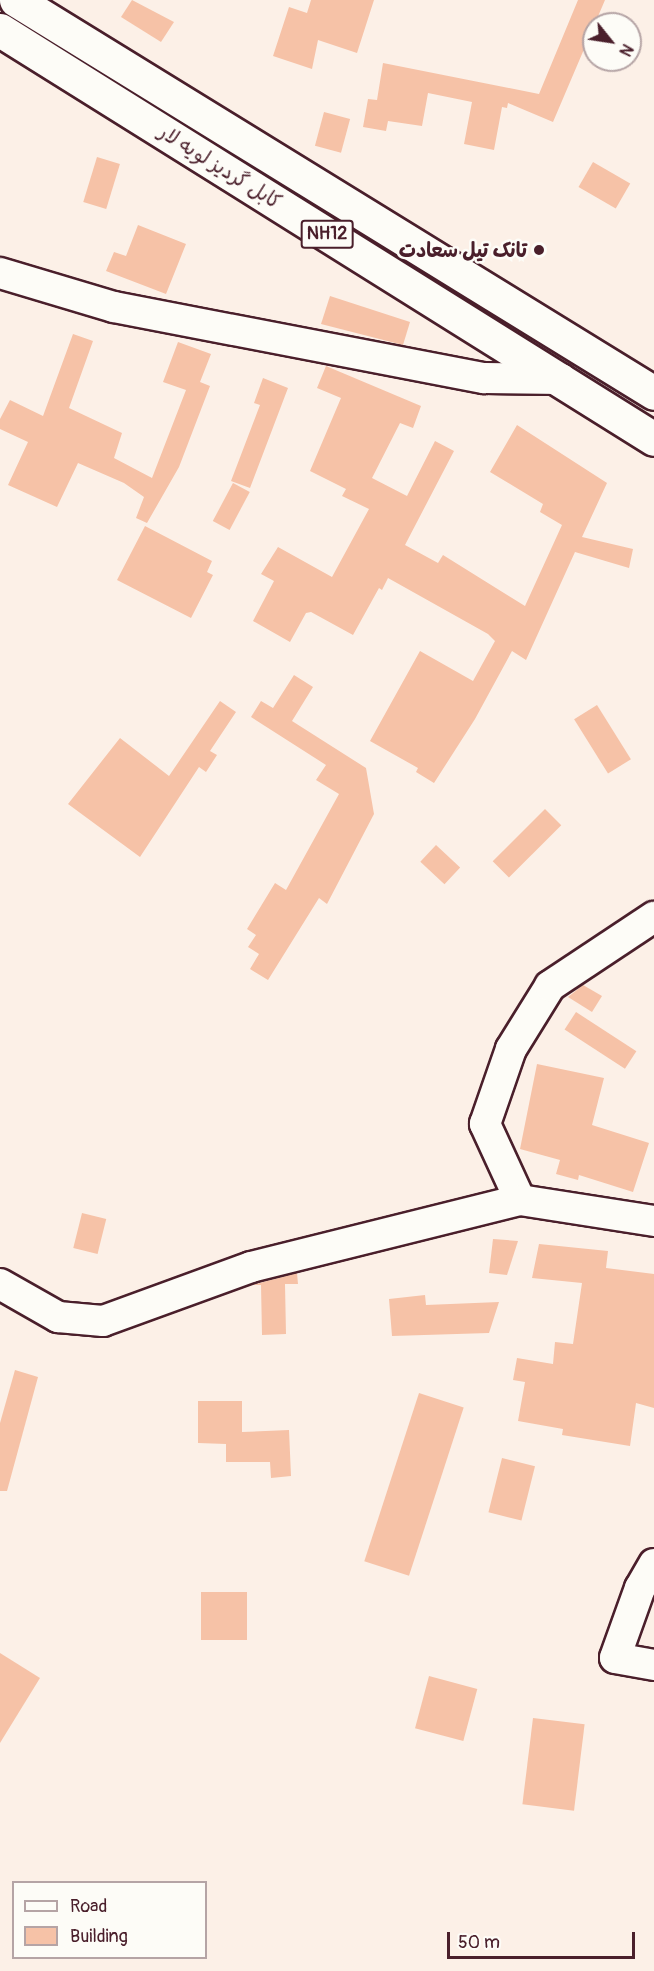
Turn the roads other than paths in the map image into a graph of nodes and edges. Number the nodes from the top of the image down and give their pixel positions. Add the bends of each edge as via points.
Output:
1 (16, 0) edge
2 (0, 30) edge
3 (0, 273) edge
4 (561, 379) junction
5 (654, 393) edge
6 (654, 439) edge
7 (654, 917) edge
8 (520, 1200) junction
9 (654, 1221) edge
10 (0, 1284) edge
11 (654, 1564) edge
12 (654, 1665) edge

1 - 5 highway, کابل گردیز لویه لار / NH12
2 - 4 highway, کابل گردیز لویه لار / NH12
3 - 4 street via 114,307 484,378
4 - 6 highway, کابل گردیز لویه لار / NH12
7 - 8 street via 550,986 511,1049 485,1124
8 - 9 street
8 - 10 street via 251,1266 104,1321 58,1317
11 - 12 street via 640,1588 615,1658

